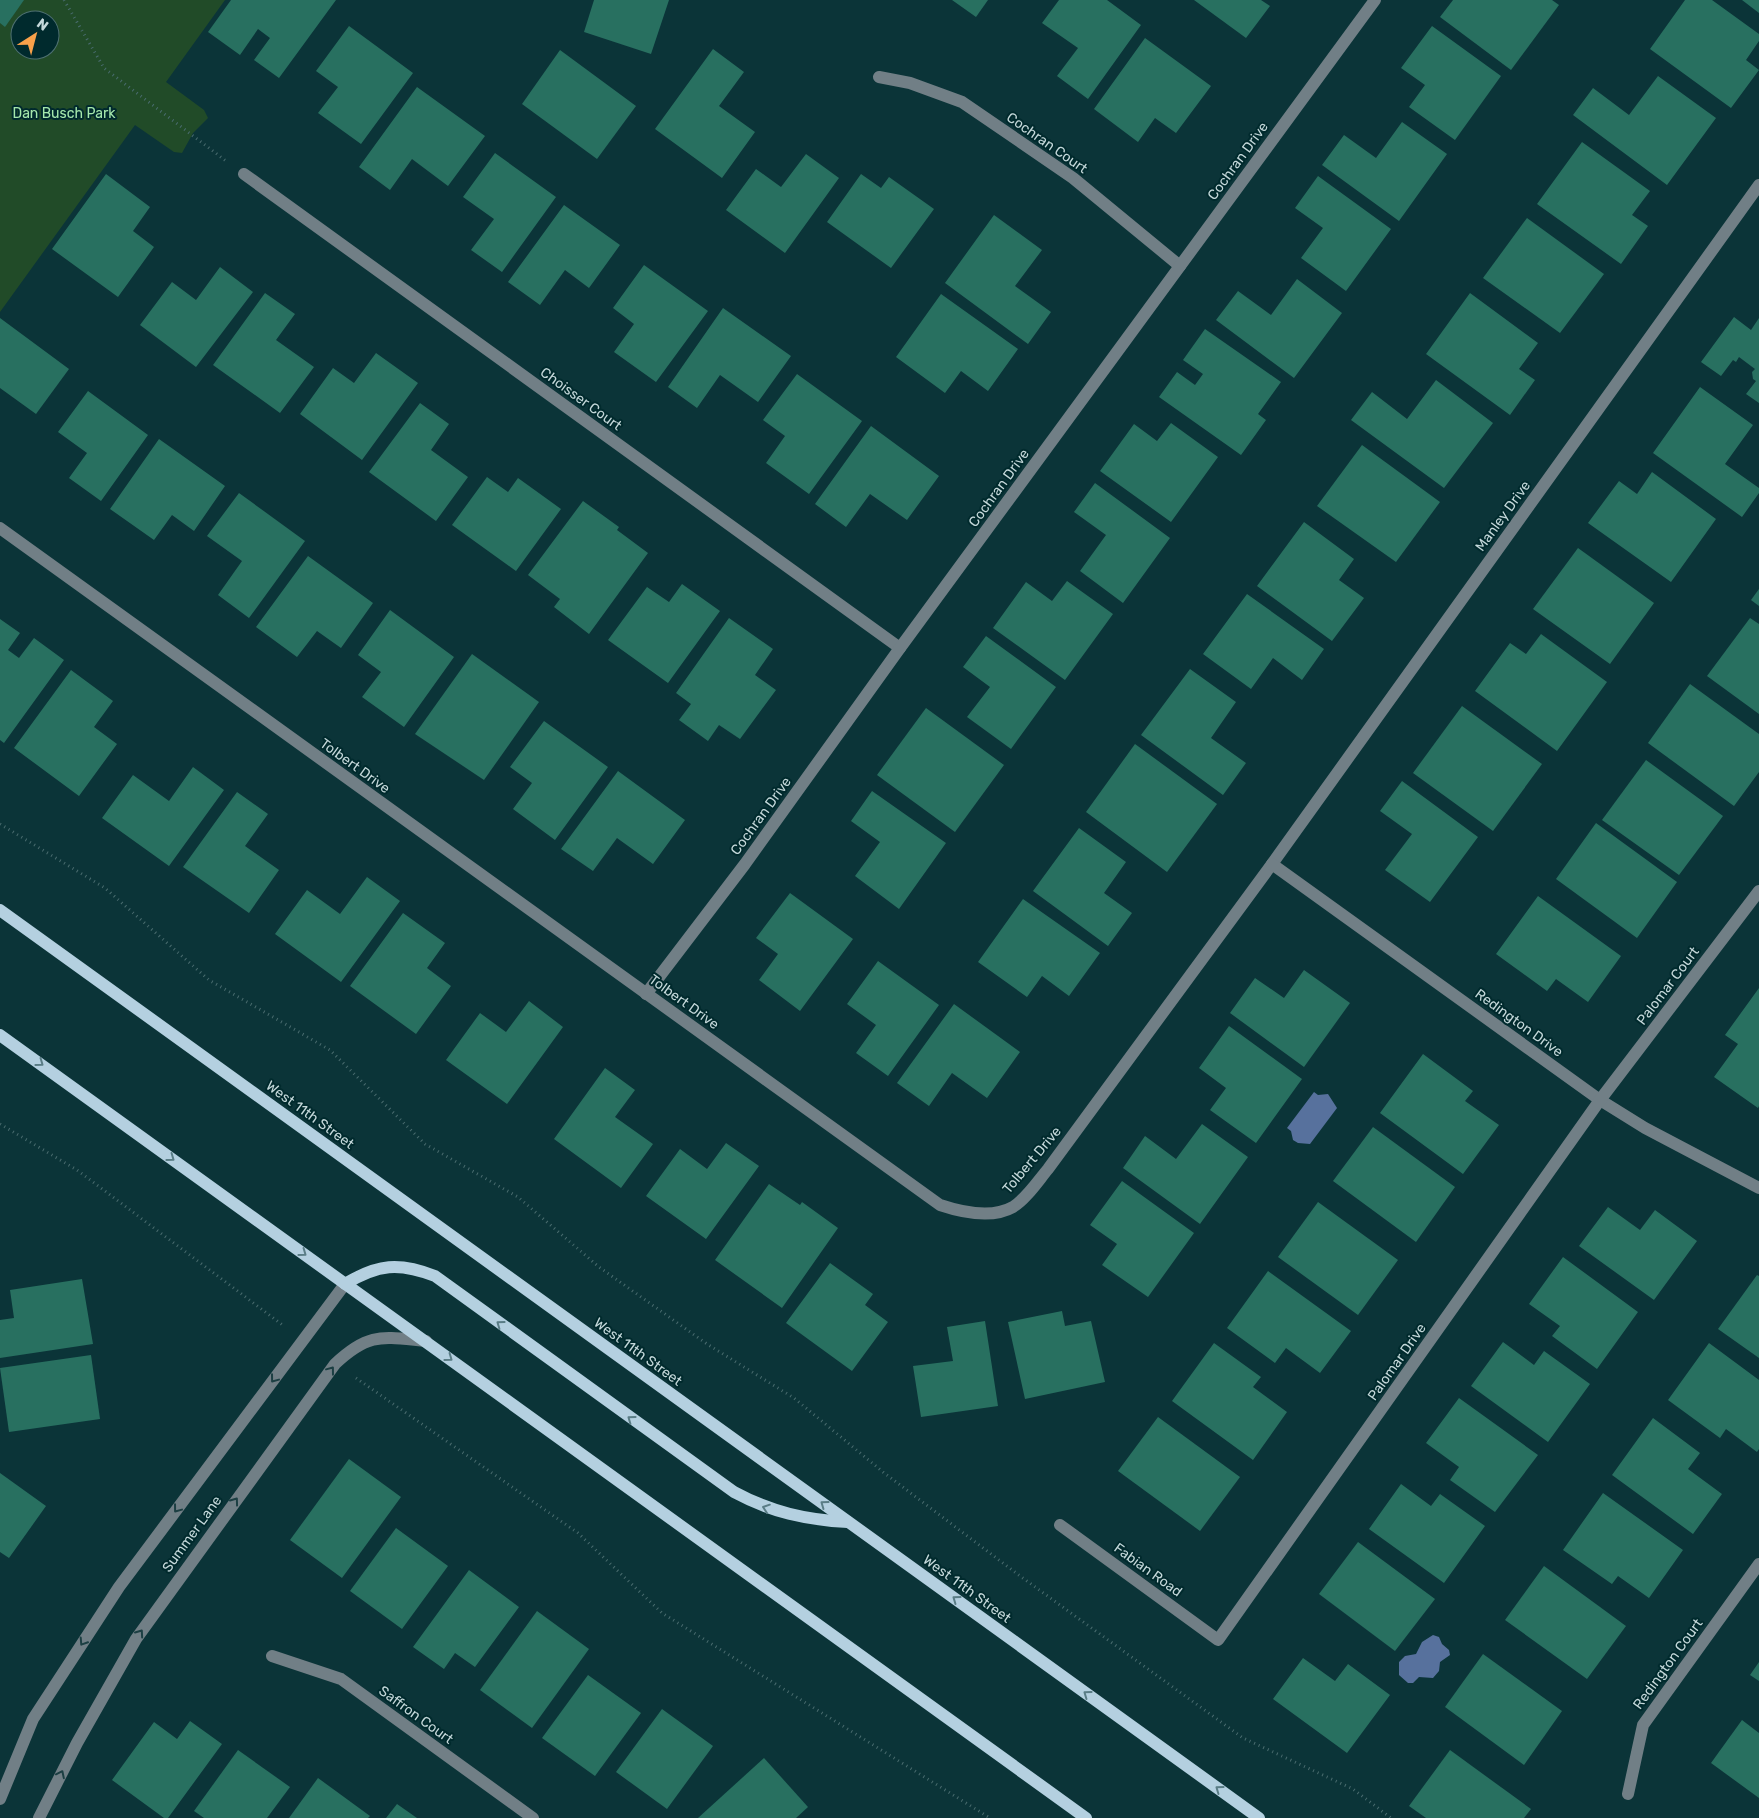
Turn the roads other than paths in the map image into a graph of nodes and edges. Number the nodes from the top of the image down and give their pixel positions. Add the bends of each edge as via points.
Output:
1 (1375, 0) edge
2 (879, 77) dead end
3 (244, 174) road end
4 (1759, 185) edge
5 (1180, 266) junction
6 (0, 528) edge
7 (900, 648) junction
8 (1272, 864) junction
9 (1759, 891) edge
10 (0, 910) edge
11 (646, 994) junction
12 (0, 1035) edge
13 (1600, 1100) junction
14 (1759, 1188) edge
15 (345, 1284) junction
16 (426, 1342) junction
17 (848, 1522) junction
18 (1060, 1525) dead end
19 (1759, 1564) edge
20 (1218, 1640) joint
21 (272, 1656) dead end
22 (1628, 1794) dead end
23 (0, 1799) edge
24 (39, 1818) edge
25 (533, 1818) edge
26 (1086, 1818) edge
27 (1259, 1818) edge

1 - 5 street, Cochran Drive
2 - 5 street, Cochran Court via 910,83 962,102 1073,178
3 - 7 street, Choisser Court
4 - 8 street, Manley Drive
5 - 7 street, Cochran Drive
6 - 11 street, Tolbert Drive
7 - 11 street, Cochran Drive via 745,864
8 - 11 street, Tolbert Drive via 1048,1169 1014,1206 996,1213 959,1212 940,1205
8 - 13 street, Redington Drive
9 - 13 street, Palomar Court
17 -> 10 main road, West 11th Street
12 -> 15 main road
13 - 14 street, Redington Drive via 1645,1128
13 - 20 street, Palomar Drive
15 - 16 main road
17 -> 15 main road via 787,1515 734,1492 435,1276 397,1266 378,1268
15 -> 23 street, Summer Lane via 114,1595 33,1719
24 -> 16 street, Summer Lane via 76,1743 136,1639 335,1364 352,1348 371,1339
16 -> 26 main road
27 -> 17 main road, West 11th Street
18 - 20 street, Fabian Road
19 - 22 street, Redington Court via 1643,1726
21 - 25 street, Saffron Court via 341,1679

